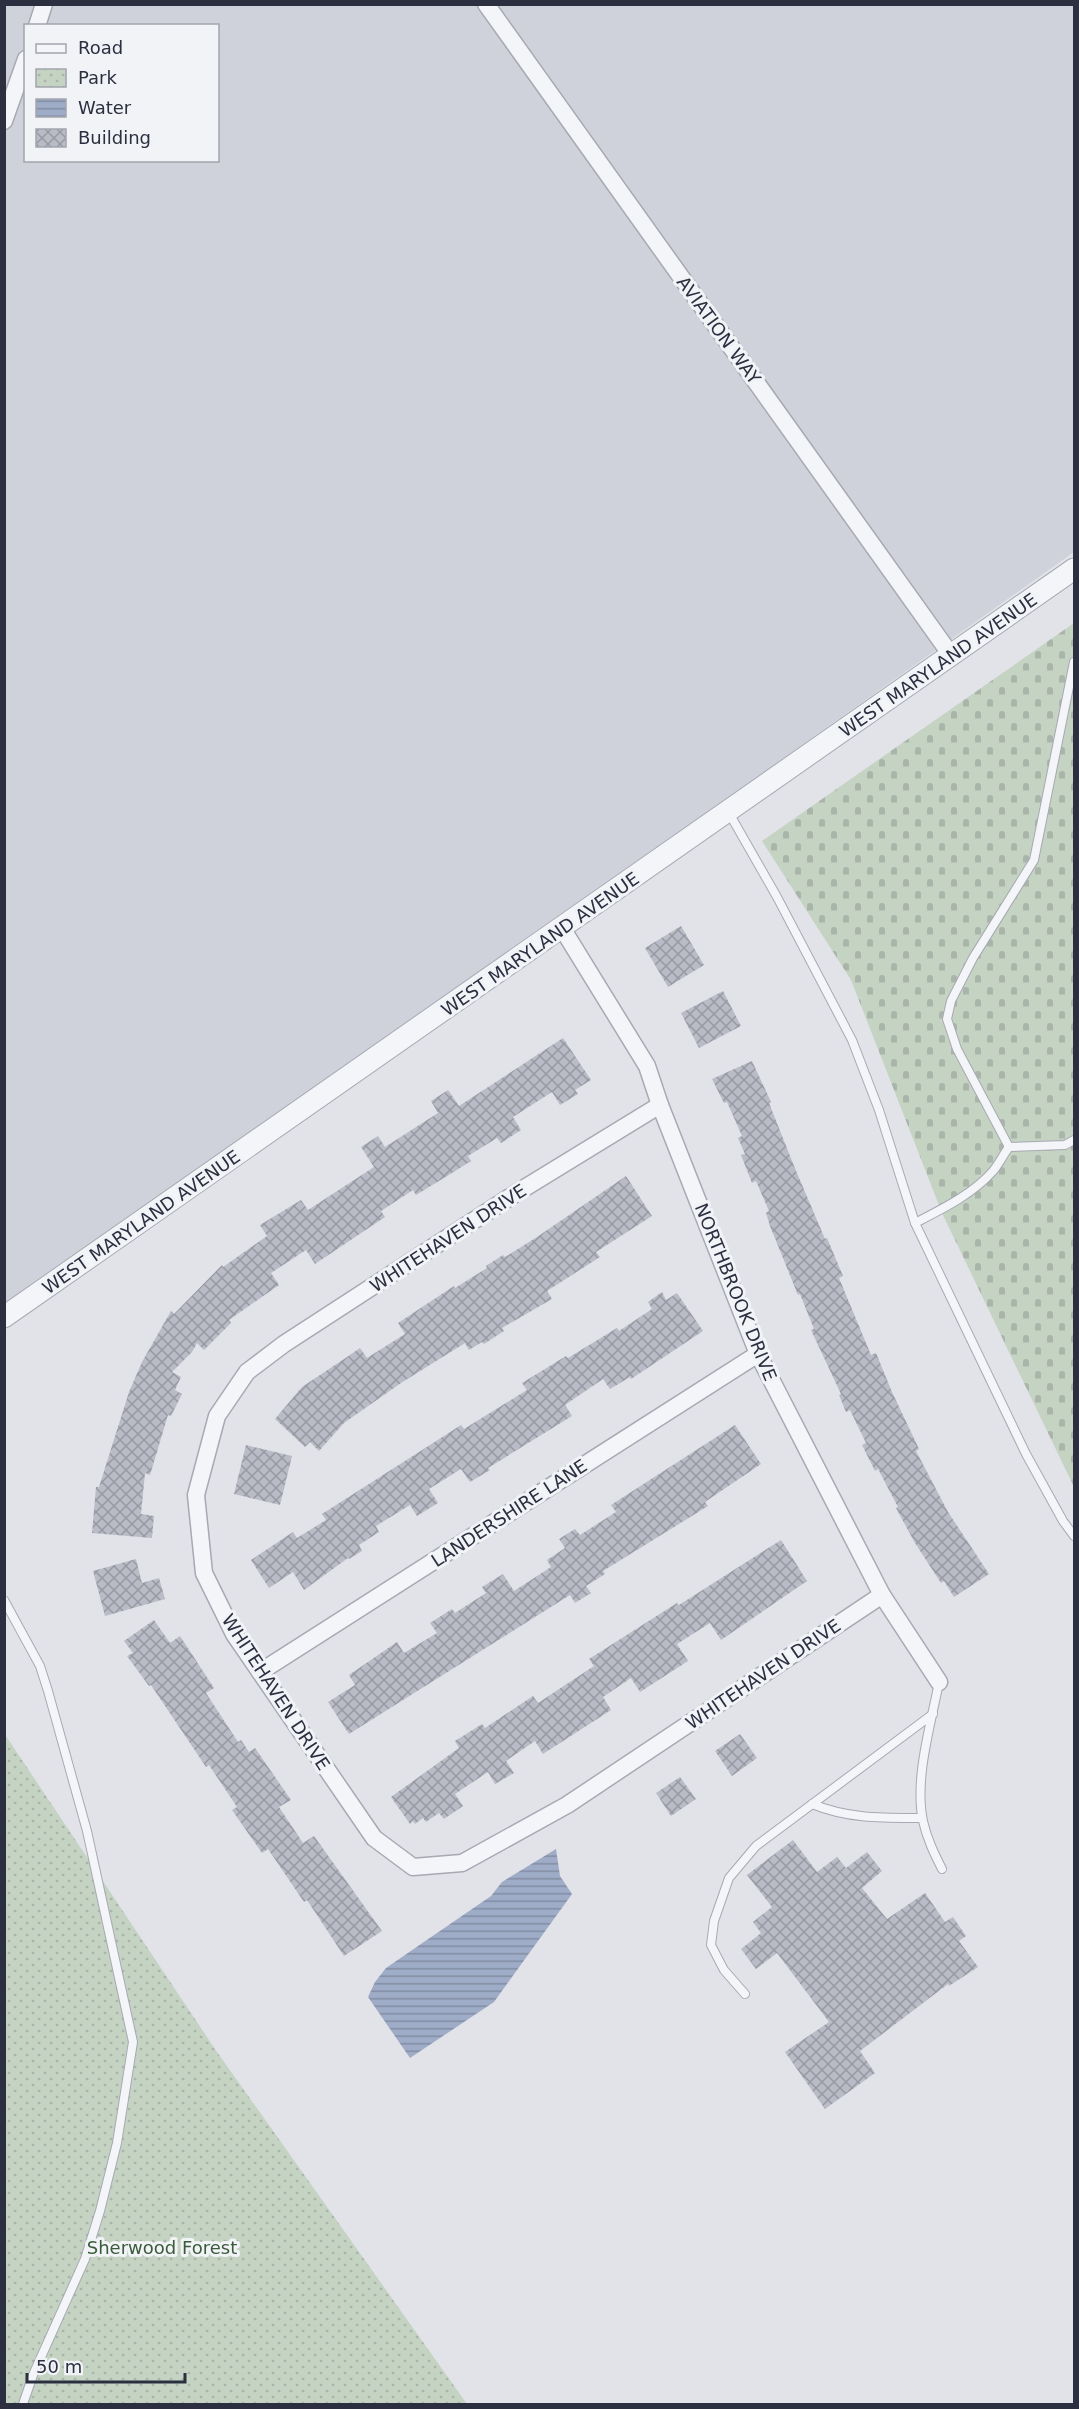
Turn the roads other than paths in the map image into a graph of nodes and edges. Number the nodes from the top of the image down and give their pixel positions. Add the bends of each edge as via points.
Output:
1 (44, 4) edge
2 (486, 4) edge
3 (38, 24) edge
4 (24, 65) edge
5 (4, 121) edge
6 (1074, 569) edge
7 (951, 656) junction
8 (1074, 662) edge
9 (729, 813) junction
10 (562, 928) junction
11 (660, 1105) junction
12 (1074, 1140) edge
13 (1009, 1147) junction
14 (915, 1223) junction
15 (4, 1317) edge
16 (758, 1354) junction
17 (1074, 1536) edge
18 (882, 1595) junction
19 (4, 1600) edge
20 (260, 1672) junction
21 (939, 1682) joint
22 (933, 1714) junction
23 (812, 1804) junction
24 (922, 1818) junction
25 (942, 1869) dead end
26 (746, 1994) dead end
27 (23, 2404) edge

1 - 3 street
2 - 7 street, AVIATION WAY
4 - 5 street
6 - 7 street, WEST MARYLAND AVENUE
7 - 9 street, WEST MARYLAND AVENUE
8 - 13 lane via 1034,860 973,958 951,1001 947,1019 957,1049
9 - 10 street, WEST MARYLAND AVENUE
9 - 14 lane via 852,1040
10 - 11 street, NORTHBROOK DRIVE via 647,1066
10 - 15 street, WEST MARYLAND AVENUE
11 - 16 street, NORTHBROOK DRIVE
11 - 20 street, WHITEHAVEN DRIVE via 510,1197 247,1372 217,1416 196,1495 204,1573 234,1634
12 - 13 lane via 1065,1145
13 - 14 lane via 992,1172 972,1189
14 - 17 lane via 1026,1454
16 - 18 street, NORTHBROOK DRIVE
16 - 20 street, LANDERSHIRE LANE
18 - 20 street, WHITEHAVEN DRIVE via 567,1805 462,1863 413,1867 374,1838
18 - 21 street, NORTHBROOK DRIVE
19 - 27 lane via 40,1666 48,1691 87,1831 133,2042 117,2143 100,2211 85,2259
21 - 22 lane
22 - 23 lane
22 - 24 lane via 924,1757
23 - 24 lane via 834,1813 867,1818
23 - 26 lane via 756,1846 729,1878 714,1920 711,1945 724,1970
24 - 25 lane

